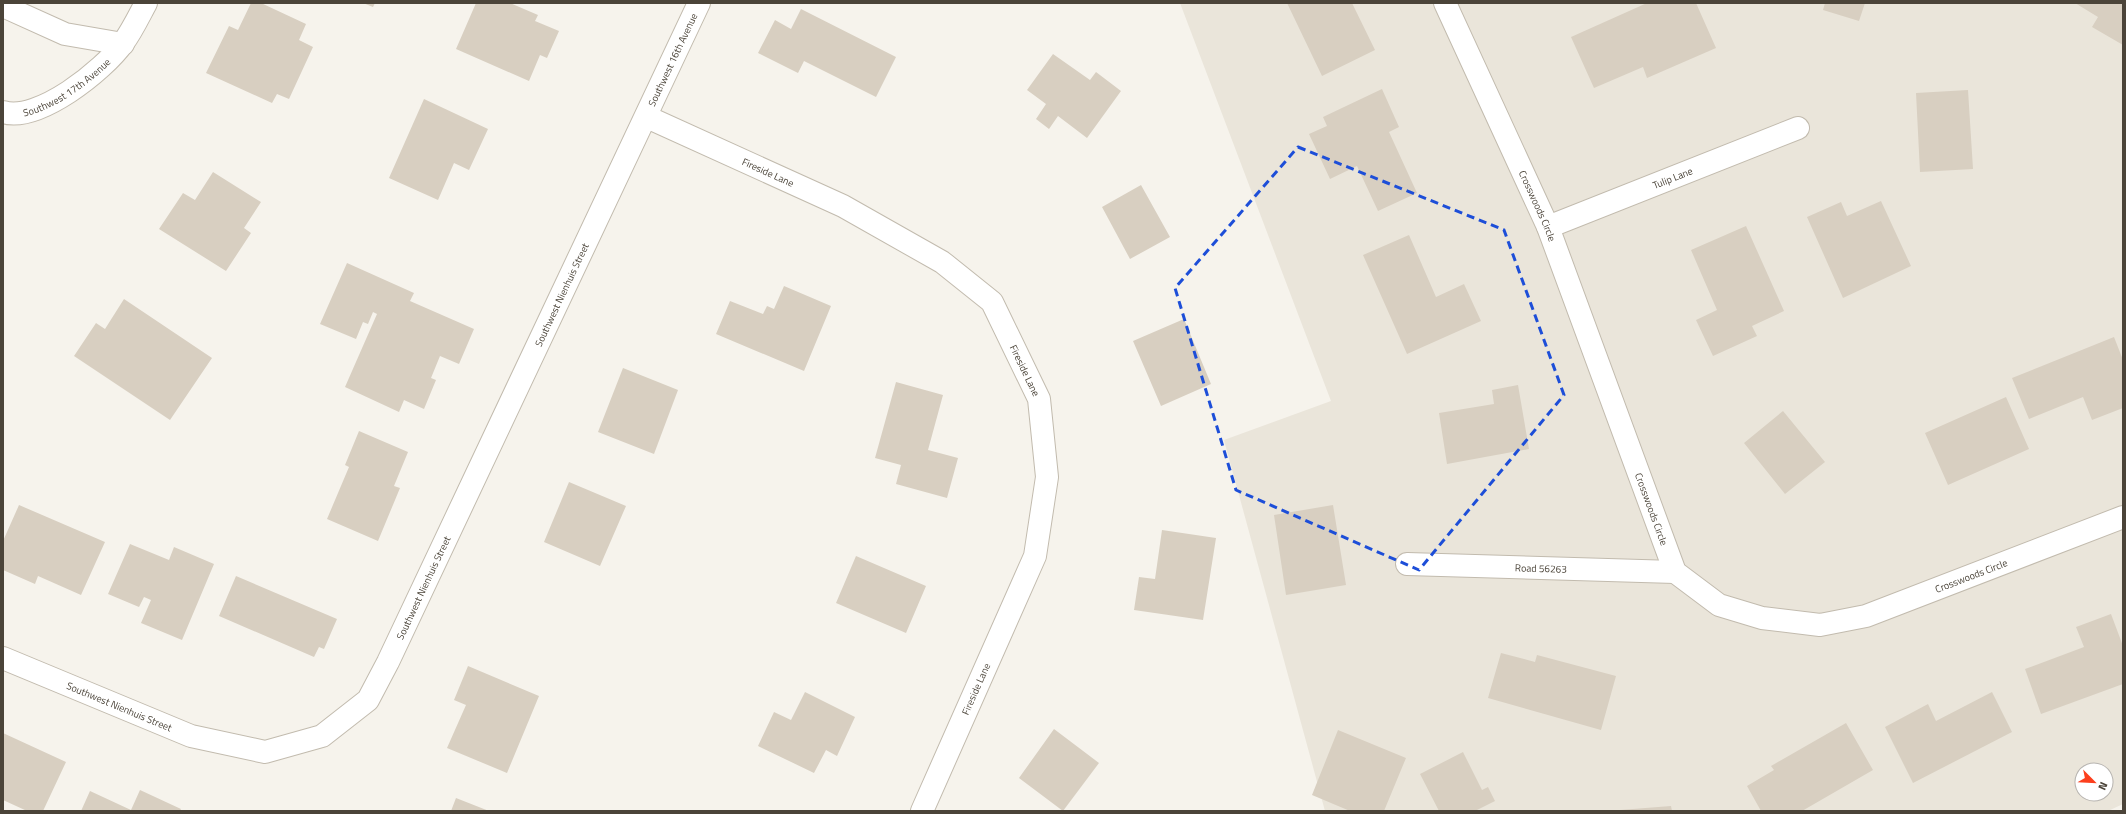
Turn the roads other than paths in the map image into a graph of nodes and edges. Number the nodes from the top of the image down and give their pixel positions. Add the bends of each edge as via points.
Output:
1 (146, 3) edge
2 (699, 3) edge
3 (1445, 3) edge
4 (3, 6) edge
5 (123, 44) junction
6 (3, 112) edge
7 (647, 117) junction
8 (1798, 128) dead end
9 (1548, 227) junction
10 (2123, 517) edge
11 (1408, 564) dead end
12 (1675, 572) junction
13 (3, 658) edge
14 (922, 811) edge

1 - 5 street, Southwest 17th Avenue
2 - 7 street, Southwest 16th Avenue
3 - 9 street, Crosswoods Circle
4 - 5 street, Southwest 17th Avenue via 65,34
5 - 6 street, Southwest 17th Avenue via 70,93 32,111
7 - 13 street, Southwest Nienhuis Street via 392,655 368,700 322,736 265,752 191,736
7 - 14 street, Fireside Lane via 843,206 942,262 992,302 1039,399 1047,476 1035,556
8 - 9 street, Tulip Lane
9 - 12 street, Crosswoods Circle
10 - 12 street, Crosswoods Circle via 1866,616 1820,625 1762,618 1719,605
11 - 12 street, Road 56263

